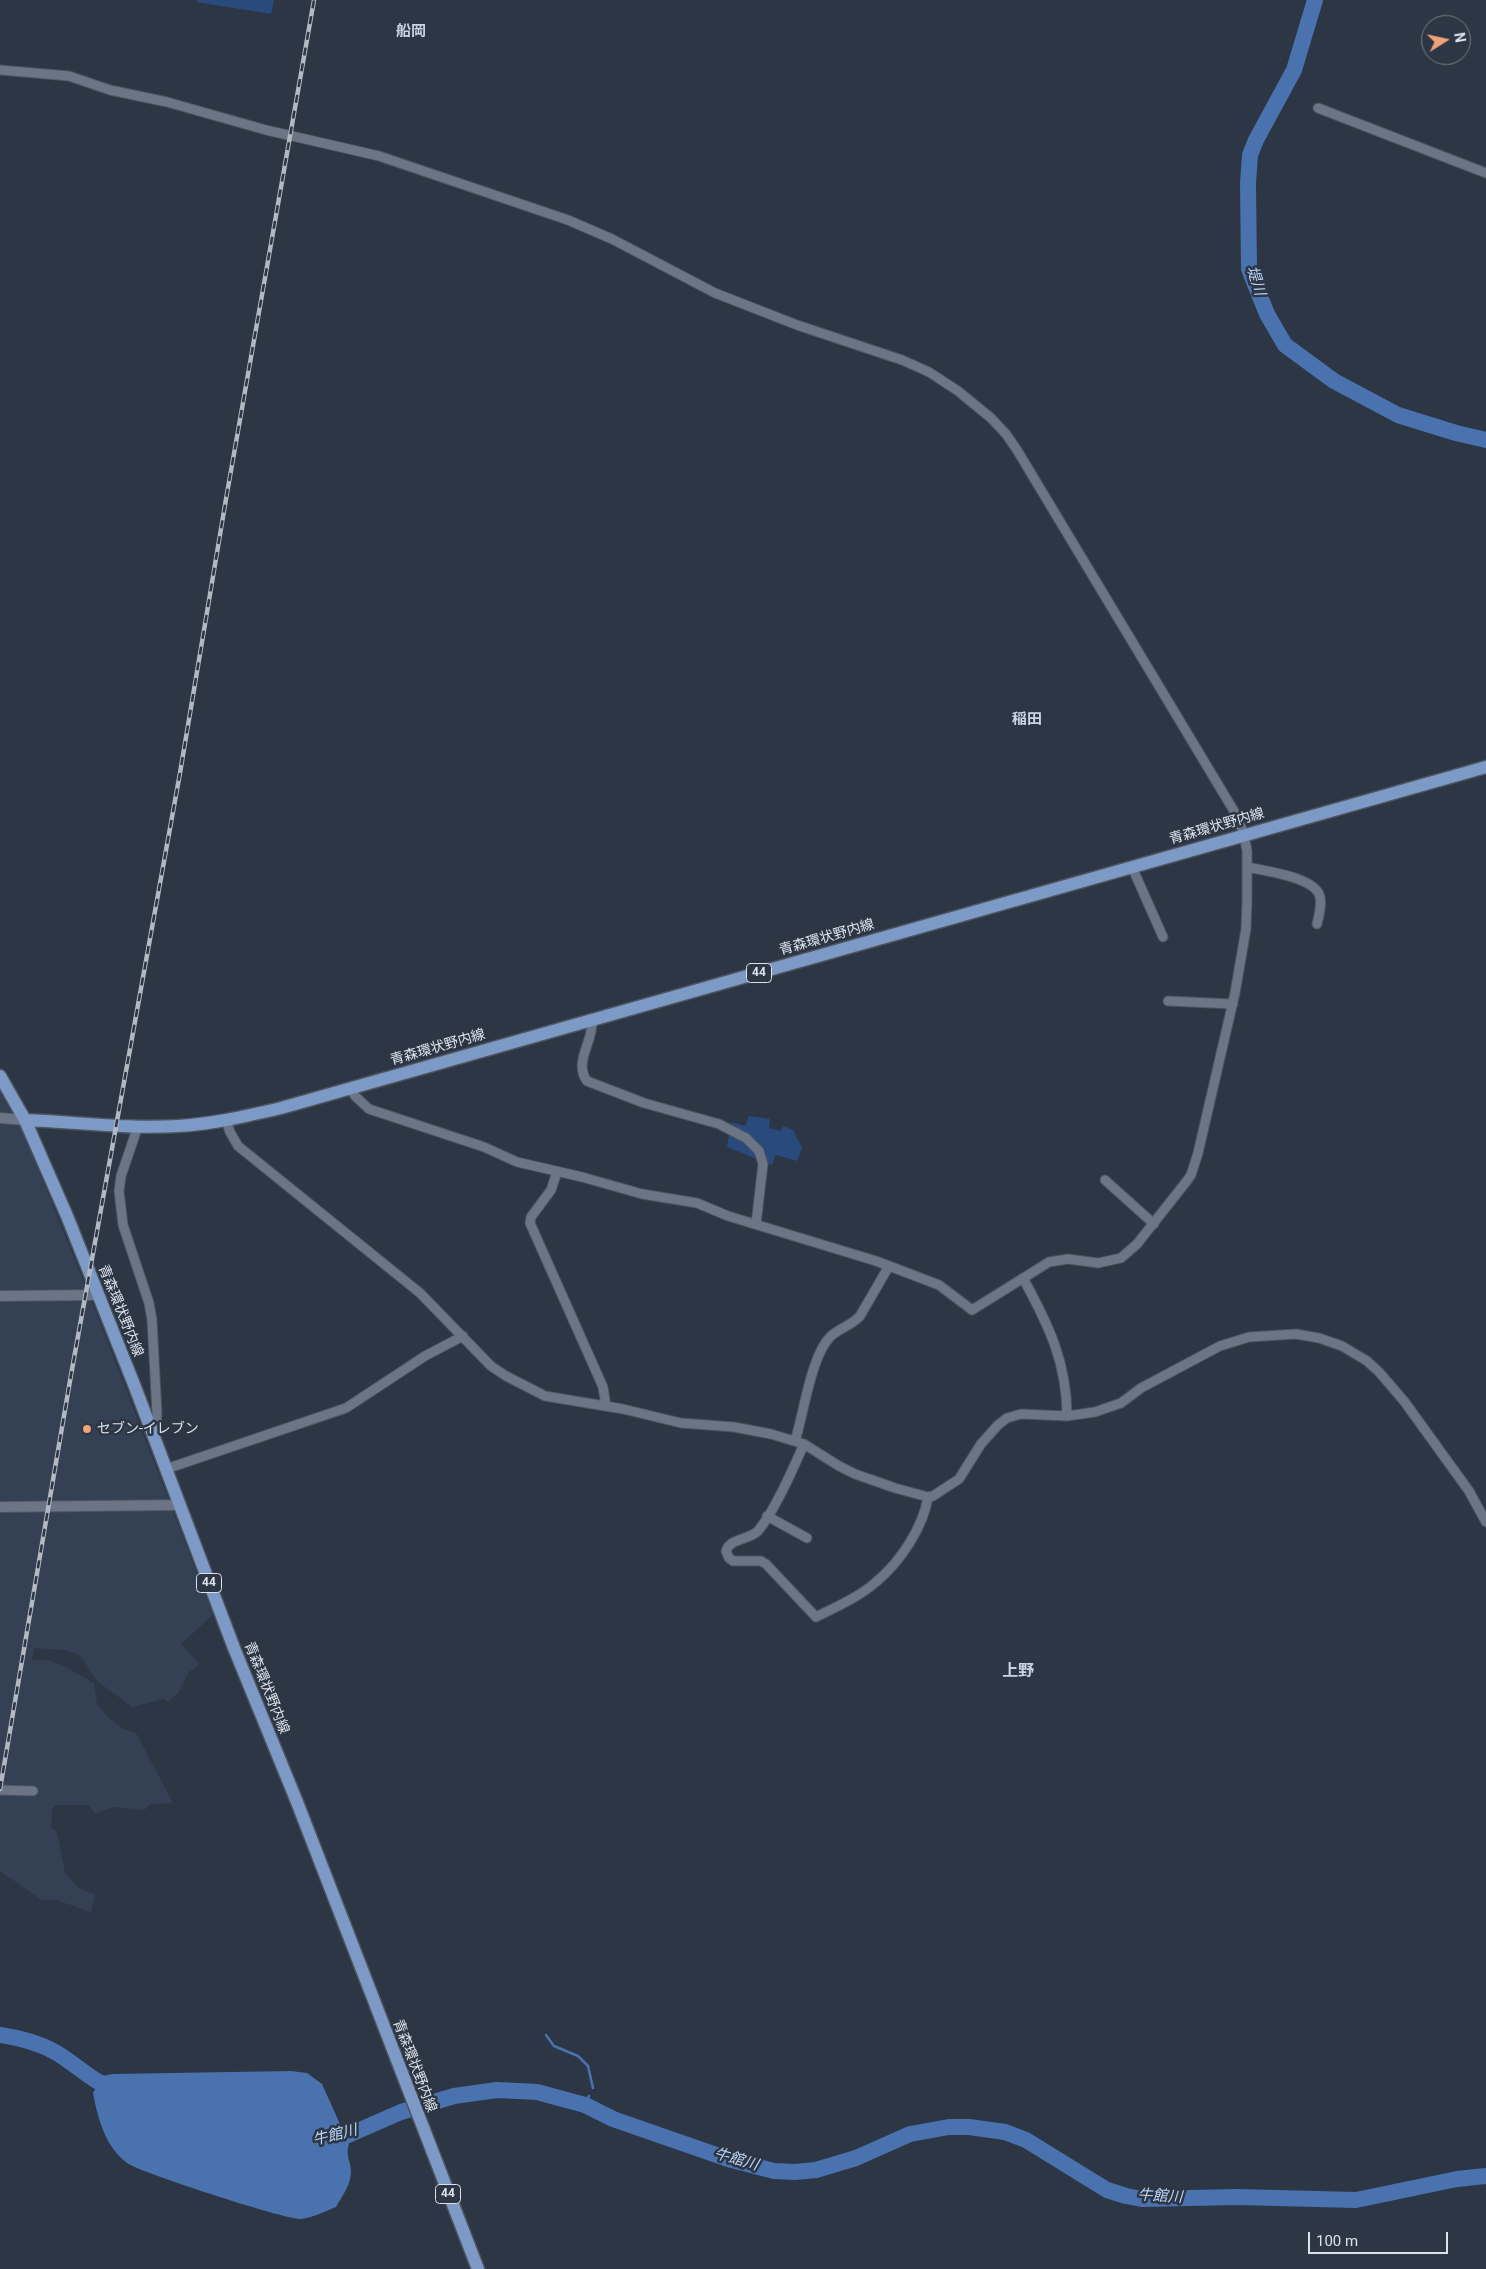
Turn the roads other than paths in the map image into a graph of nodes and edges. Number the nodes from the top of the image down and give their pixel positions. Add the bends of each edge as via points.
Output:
1 (0, 70) edge
2 (1318, 108) dead end
3 (1486, 173) edge
4 (1486, 767) edge
5 (1244, 834) junction
6 (1132, 867) junction
7 (1248, 868) junction
8 (1317, 924) dead end
9 (1162, 937) dead end
10 (1168, 1001) dead end
11 (1233, 1004) junction
12 (592, 1020) junction
13 (0, 1076) edge
14 (351, 1088) junction
15 (0, 1118) edge
16 (25, 1120) junction
17 (226, 1120) junction
18 (138, 1126) junction
19 (557, 1172) junction
20 (1105, 1180) dead end
21 (756, 1224) junction
22 (1154, 1224) junction
23 (889, 1266) junction
24 (1023, 1278) junction
25 (98, 1295) junction
26 (0, 1296) edge
27 (463, 1336) junction
28 (606, 1406) junction
29 (1067, 1416) junction
30 (154, 1440) junction
31 (799, 1442) junction
32 (166, 1469) junction
33 (928, 1497) junction
34 (179, 1505) junction
35 (0, 1507) edge
36 (767, 1516) junction
37 (1486, 1522) edge
38 (807, 1538) dead end
39 (0, 1790) edge
40 (33, 1791) dead end
41 (478, 2269) edge

1 - 5 street via 70,77 414,167 568,220 612,239 715,293 902,360 943,381 991,418 1017,450 1233,808
2 - 3 street
4 - 5 main road, 青森環状野内線 / 44
5 - 6 main road, 青森環状野内線 / 44
5 - 7 street
6 - 9 street
6 - 12 main road, 青森環状野内線 / 44
7 - 8 street via 1295,878 1314,887 1321,899
7 - 11 street via 1246,929
10 - 11 street
11 - 22 street via 1191,1175
12 - 14 main road, 青森環状野内線 / 44
12 - 21 street via 593,1030 582,1061 582,1075 587,1081 644,1103 729,1128 759,1151 763,1164
13 - 16 main road, 青森環状野内線 / 44
14 - 17 main road, 青森環状野内線 / 44
14 - 19 street via 369,1109 484,1147 517,1162
15 - 16 street
16 - 18 main road, 青森環状野内線 / 44
16 - 25 main road, 青森環状野内線 / 44
17 - 18 main road, 青森環状野内線 / 44 via 180,1126
17 - 27 street via 238,1146 420,1293
18 - 30 street via 120,1176 119,1191 123,1225 152,1320 157,1413
19 - 21 street via 642,1194 697,1204
19 - 28 street via 551,1190 530,1223 603,1387
20 - 22 street
21 - 23 street
22 - 24 street via 1121,1258 1098,1263 1058,1260
23 - 24 street via 939,1285 972,1310
23 - 31 street via 860,1316 832,1335 822,1350 813,1372
24 - 29 street via 1058,1350 1064,1375
25 - 26 street
25 - 30 main road, 青森環状野内線 / 44
27 - 28 street via 491,1366 535,1392
27 - 32 street via 425,1356 346,1408
28 - 31 street via 681,1423 741,1428
29 - 33 street via 1021,1414 1008,1418 981,1444 959,1479
29 - 37 street via 1095,1412 1121,1403 1141,1388 1234,1340 1279,1334 1319,1338 1356,1353 1391,1384 1469,1491
30 - 32 main road, 青森環状野内線 / 44
31 - 33 street via 855,1474
31 - 36 street via 779,1496
32 - 34 main road, 青森環状野内線 / 44
33 - 36 street via 914,1535 886,1573 869,1588 816,1617 762,1561 738,1562 727,1555 728,1546 753,1534
34 - 35 street
34 - 41 main road, 青森環状野内線 / 44
36 - 38 street
39 - 40 street

